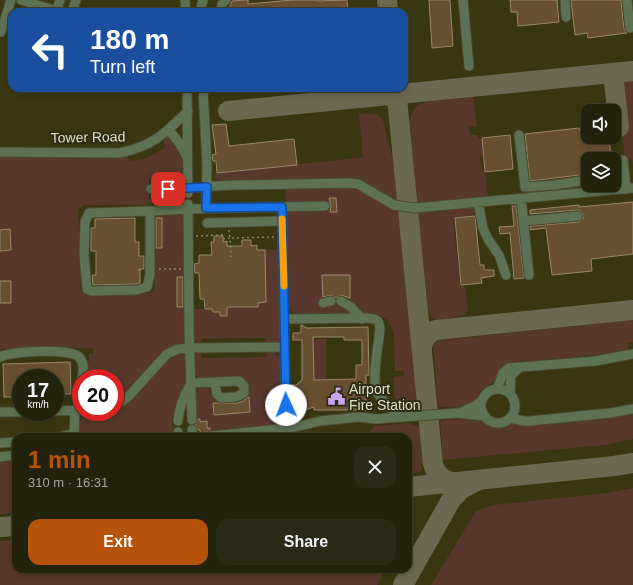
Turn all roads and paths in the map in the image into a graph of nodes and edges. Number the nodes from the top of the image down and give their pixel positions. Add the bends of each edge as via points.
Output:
1 (21, 0) edge
2 (226, 0) edge
3 (463, 0) edge
4 (565, 0) edge
5 (627, 0) edge
6 (46, 8) edge
7 (221, 8) edge
8 (8, 10) edge
9 (566, 17) dead end
10 (630, 28) dead end
11 (1, 32) edge
12 (469, 66) dead end
13 (187, 92) edge
14 (202, 92) edge
15 (188, 111) junction
16 (169, 130) junction
17 (519, 135) dead end
18 (0, 152) edge
19 (188, 158) junction
20 (623, 160) dead end
21 (581, 181) edge
22 (207, 187) junction
23 (525, 187) junction
24 (151, 189) dead end
25 (630, 189) edge
26 (188, 191) junction
27 (524, 198) junction
28 (478, 202) junction
29 (188, 206) junction
30 (325, 206) dead end
31 (282, 207) junction
32 (206, 208) junction
33 (150, 212) junction
34 (578, 216) dead end
35 (282, 221) junction
36 (524, 221) junction
37 (229, 222) junction
38 (207, 223) dead end
39 (188, 236) junction
40 (283, 237) junction
41 (230, 238) junction
42 (231, 257) dead end
43 (150, 269) junction
44 (188, 269) junction
45 (138, 270) dead end
46 (506, 275) dead end
47 (530, 275) dead end
48 (341, 301) dead end
49 (362, 318) junction
50 (285, 319) junction
51 (284, 347) junction
52 (190, 348) junction
53 (633, 354) edge
54 (0, 357) edge
55 (519, 368) junction
56 (83, 369) edge
57 (191, 383) junction
58 (215, 383) dead end
59 (497, 389) junction
60 (510, 394) junction
61 (124, 400) edge
62 (482, 401) junction
63 (633, 408) edge
64 (0, 412) edge
65 (12, 412) edge
66 (457, 413) junction
67 (485, 416) junction
68 (401, 417) junction
69 (510, 418) junction
70 (192, 420) dead end
71 (76, 421) edge
72 (178, 421) dead end
73 (286, 428) junction
74 (74, 433) edge
75 (239, 433) edge
76 (12, 442) edge
77 (0, 443) edge
78 (12, 456) edge
79 (0, 457) edge

1 - 6 street
2 - 7 street via 222,2
3 - 12 street
4 - 9 street
5 - 10 street
8 - 11 street
13 - 15 street
14 - 22 street
15 - 16 street, Tower Road
15 - 19 street
16 - 18 street, Tower Road via 145,146 120,153
16 - 19 street
17 - 23 street
19 - 26 street
20 - 25 street
21 - 23 street
22 - 26 street
22 - 28 street via 348,183 358,184 390,203 403,207
22 - 32 street
23 - 27 street
24 - 26 street
25 - 27 street
27 - 28 street
27 - 36 street
28 - 46 street via 483,228 499,255
29 - 32 street
29 - 33 street
29 - 39 street
30 - 31 street
31 - 32 street
31 - 35 street
33 - 43 street
33 - 43 street via 92,212 87,215 84,254 86,287 91,291 145,288 149,285
34 - 36 street
35 - 37 street
35 - 40 street
36 - 47 street
37 - 38 street
37 - 41 path
39 - 41 path via 223,235 224,239
39 - 44 street
40 - 41 path
40 - 50 street
41 - 42 path
43 - 44 path
43 - 45 path
44 - 52 street
48 - 49 street
49 - 50 street
49 - 68 street via 374,319 380,324 375,377 377,393
50 - 51 street
51 - 52 street
51 - 73 street
52 - 57 street
52 - 61 street via 178,349 167,354
53 - 55 street via 595,361
54 - 56 street via 21,352 74,353 83,363
55 - 59 street via 506,370
55 - 60 street via 511,375
57 - 58 street
57 - 70 street
57 - 72 street via 179,411
59 - 60 street
59 - 62 street via 486,394
60 - 69 street via 515,406
62 - 66 street
62 - 67 street
63 - 69 street via 530,421
64 - 65 street
66 - 67 street
66 - 68 street
67 - 69 street via 497,422
68 - 73 street via 359,417
71 - 74 street
73 - 75 street
76 - 77 street
78 - 79 street

